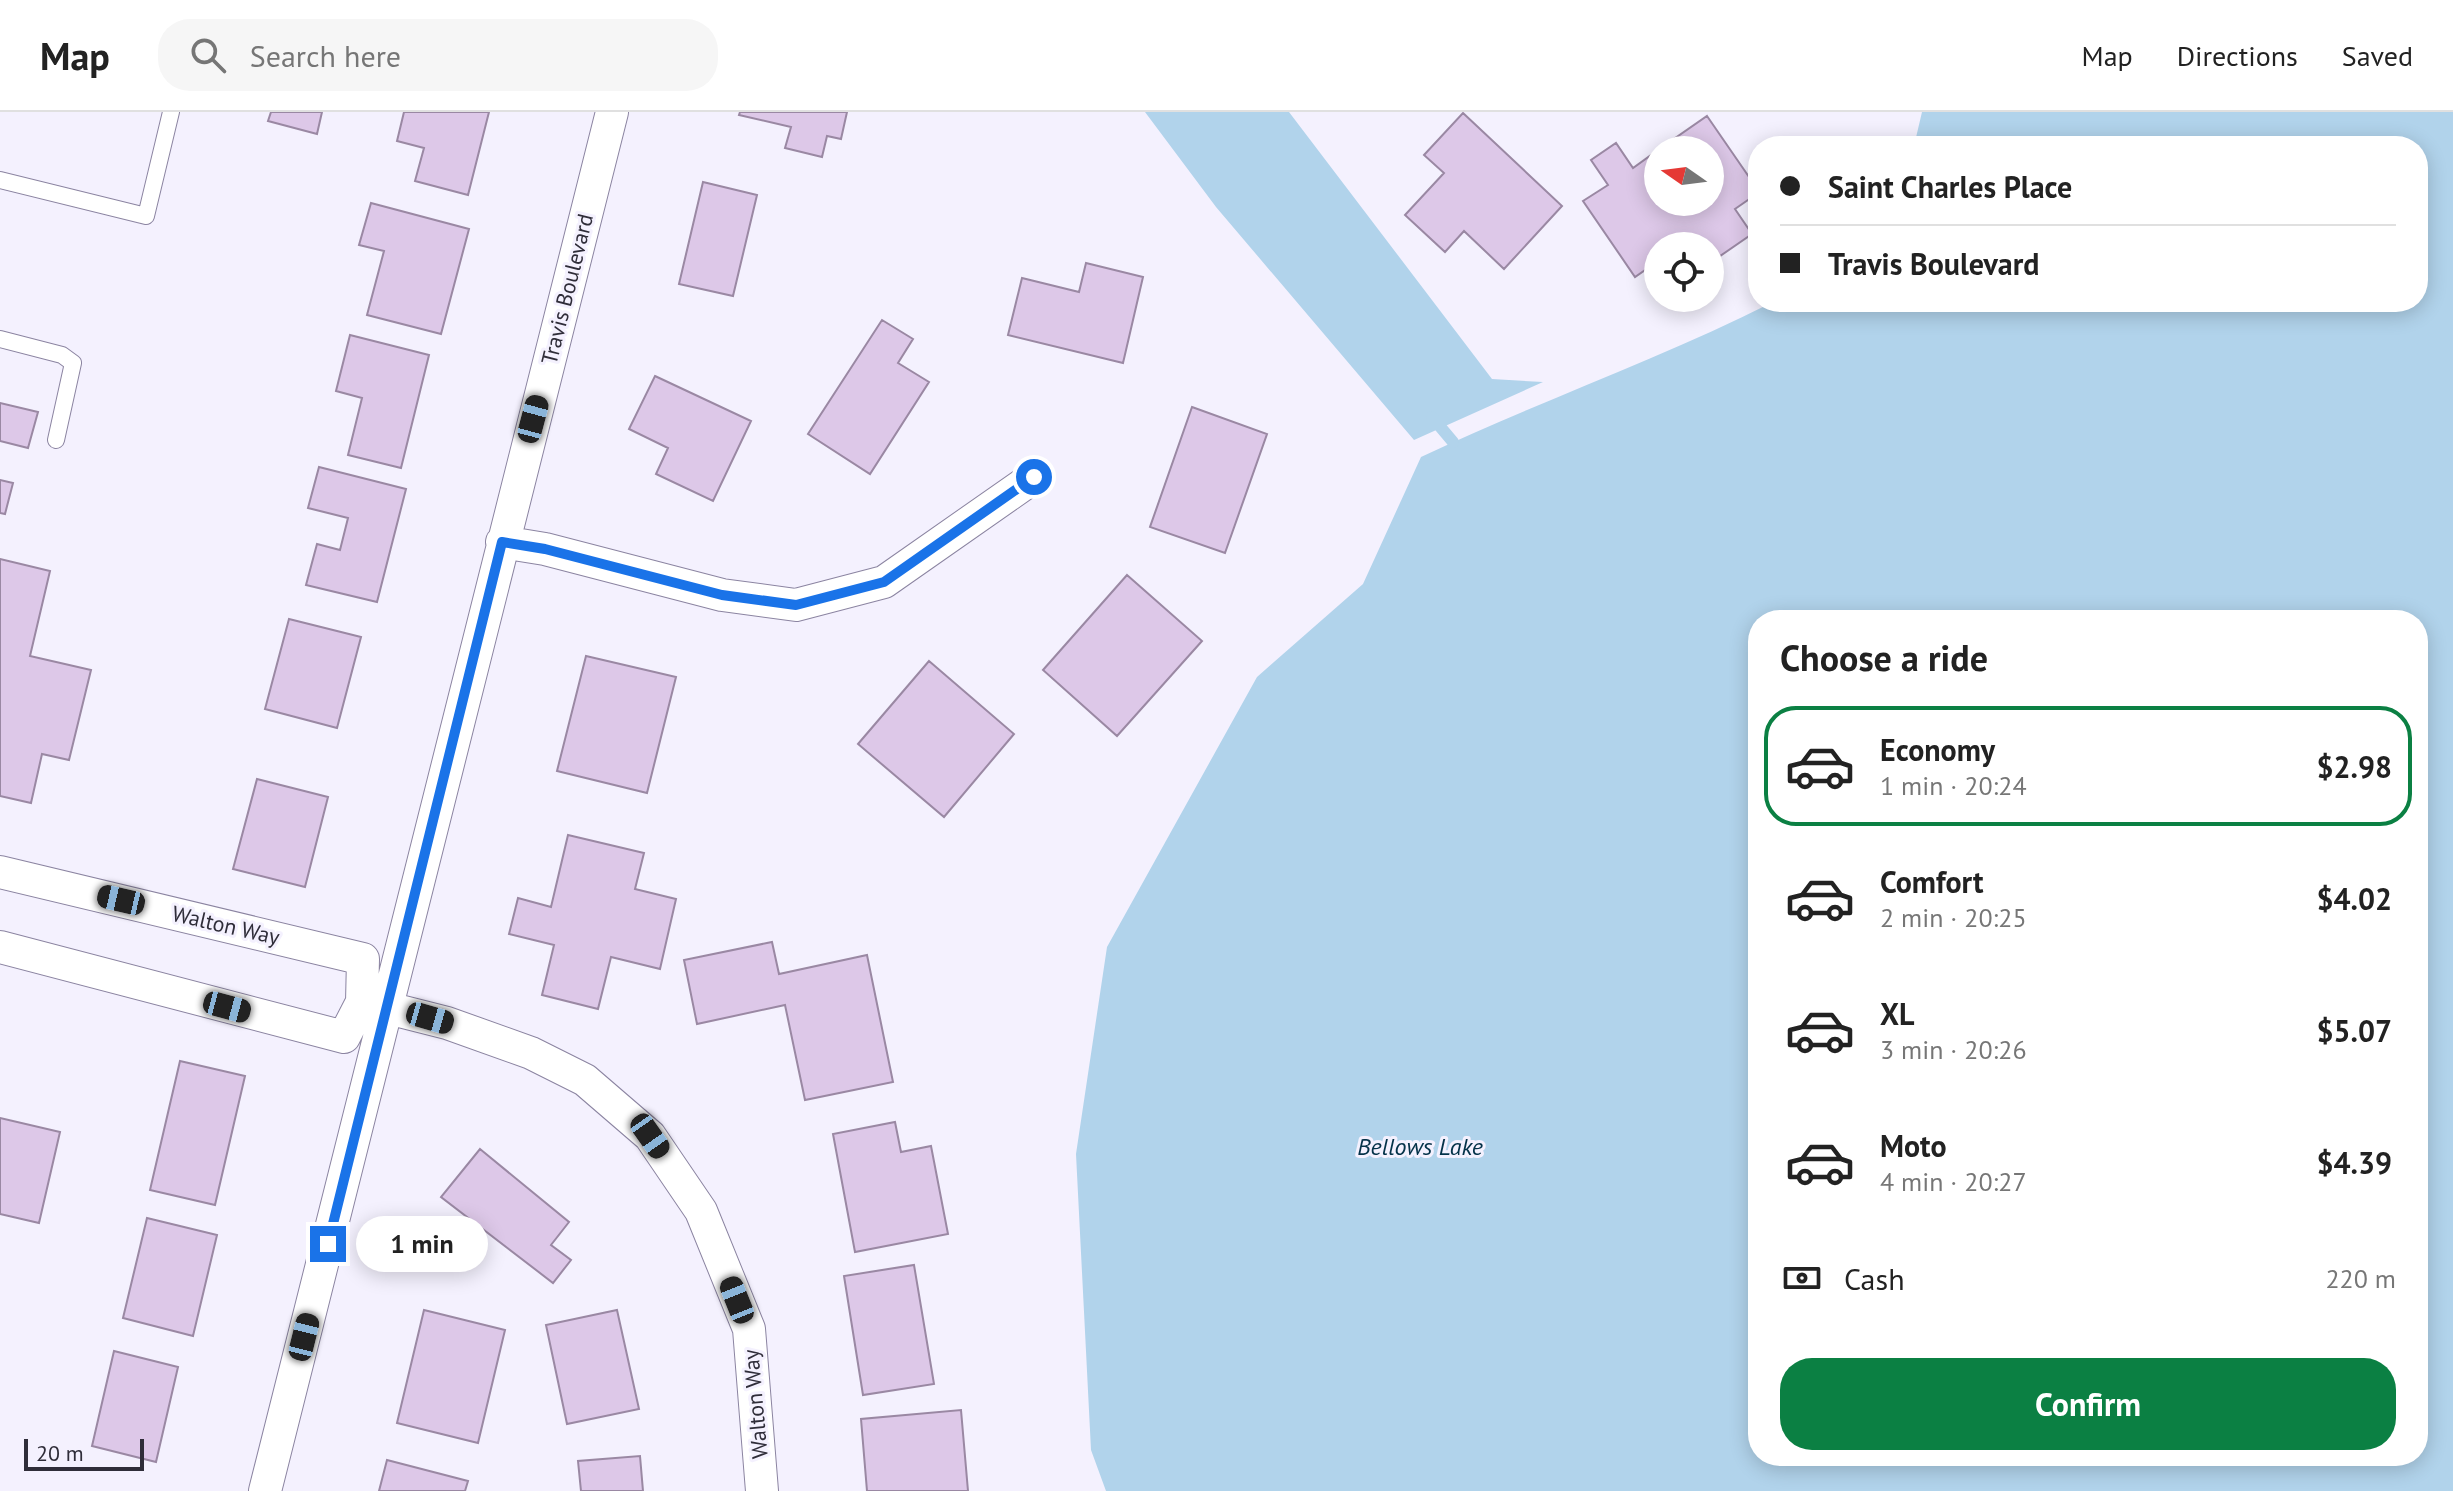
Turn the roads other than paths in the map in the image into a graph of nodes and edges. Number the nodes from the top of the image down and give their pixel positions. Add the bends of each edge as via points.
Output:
1 (171, 112) edge
2 (612, 112) edge
3 (1, 182) edge
4 (0, 339) edge
5 (56, 440) dead end
6 (1034, 477) dead end
7 (502, 542) junction
8 (0, 872) edge
9 (0, 947) edge
10 (375, 1004) junction
11 (265, 1491) edge
12 (762, 1491) edge

1 - 3 lane via 146,216
2 - 7 street, Travis Boulevard
4 - 5 lane via 62,355 73,363
6 - 7 street via 884,582 796,605 722,595
7 - 10 street, Travis Boulevard
8 - 10 street, Walton Way via 363,959
9 - 10 street, Walton Way via 344,1037
10 - 11 street, Travis Boulevard
10 - 12 street, Walton Way via 531,1053 585,1080 650,1136 701,1211 749,1329

